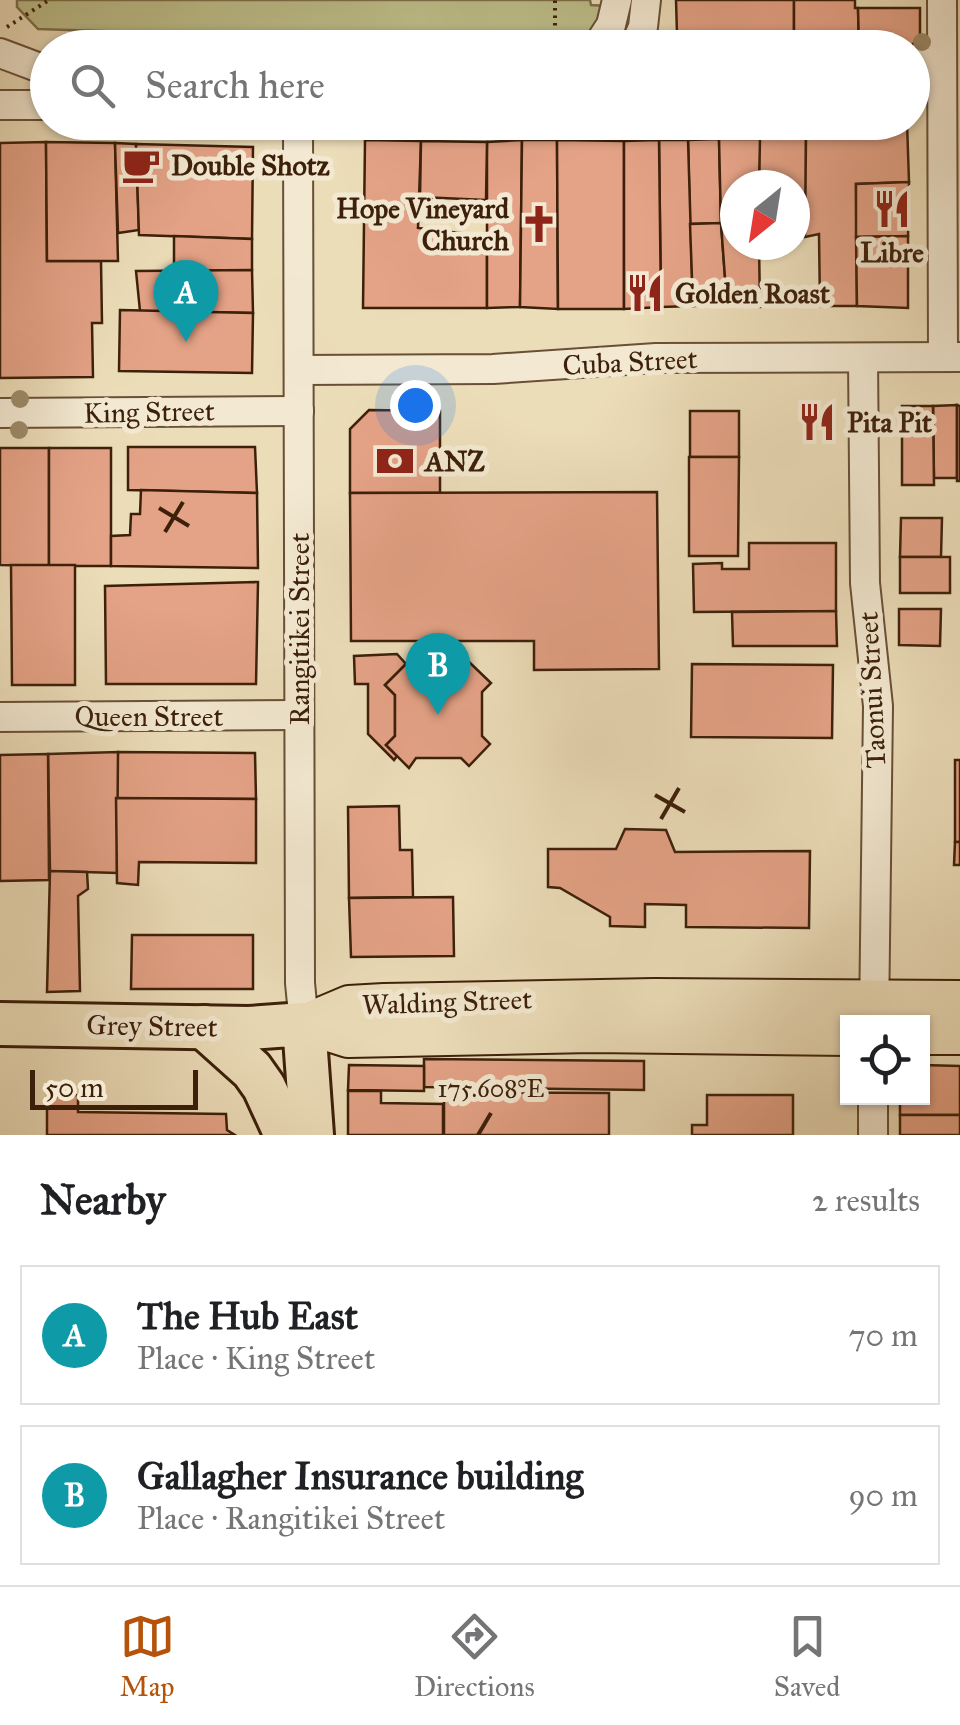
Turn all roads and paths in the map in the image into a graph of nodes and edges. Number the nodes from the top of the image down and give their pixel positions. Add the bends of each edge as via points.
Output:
1 (50, 0) edge
2 (555, 0) edge
3 (617, 0) edge
4 (646, 0) edge
5 (942, 0) edge
6 (554, 30) edge
7 (608, 30) edge
8 (643, 30) edge
9 (0, 34) edge
10 (0, 53) edge
11 (930, 63) edge
12 (942, 63) junction
13 (30, 66) edge
14 (30, 75) edge
15 (0, 77) edge
16 (0, 105) edge
17 (30, 105) edge
18 (298, 140) edge
19 (952, 357) edge
20 (863, 358) junction
21 (299, 370) junction
22 (299, 411) junction
23 (0, 413) edge
24 (298, 715) junction
25 (0, 717) edge
26 (960, 1000) edge
27 (873, 1012) edge
28 (0, 1024) edge
29 (304, 1024) junction
30 (204, 1027) junction
31 (930, 1035) edge
32 (960, 1035) edge
33 (840, 1036) edge
34 (873, 1105) edge
35 (286, 1135) edge
36 (312, 1135) edge
37 (873, 1135) edge

1 - 9 path
2 - 6 path
3 - 7 street
4 - 8 street
5 - 12 street
10 - 13 street
11 - 12 street
12 - 19 street
14 - 15 street
16 - 17 street
18 - 21 street, Rangitikei Street
19 - 20 street, Cuba Street
20 - 21 street, Cuba Street
20 - 27 street, Taonui Street via 865,584 878,706
21 - 22 street, Rangitikei Street
22 - 23 street, King Street
22 - 24 street, Rangitikei Street
24 - 25 street, Queen Street
24 - 29 street, Rangitikei Street
26 - 27 main road, Walding Street
27 - 29 main road, Walding Street via 654,998 348,1005
28 - 30 highway, Grey Street
29 - 30 highway, Grey Street
29 - 33 main road, Walding Street via 348,1038
29 - 36 highway, Rangitikei Street
30 - 35 highway via 252,1070
31 - 32 main road
34 - 37 street

